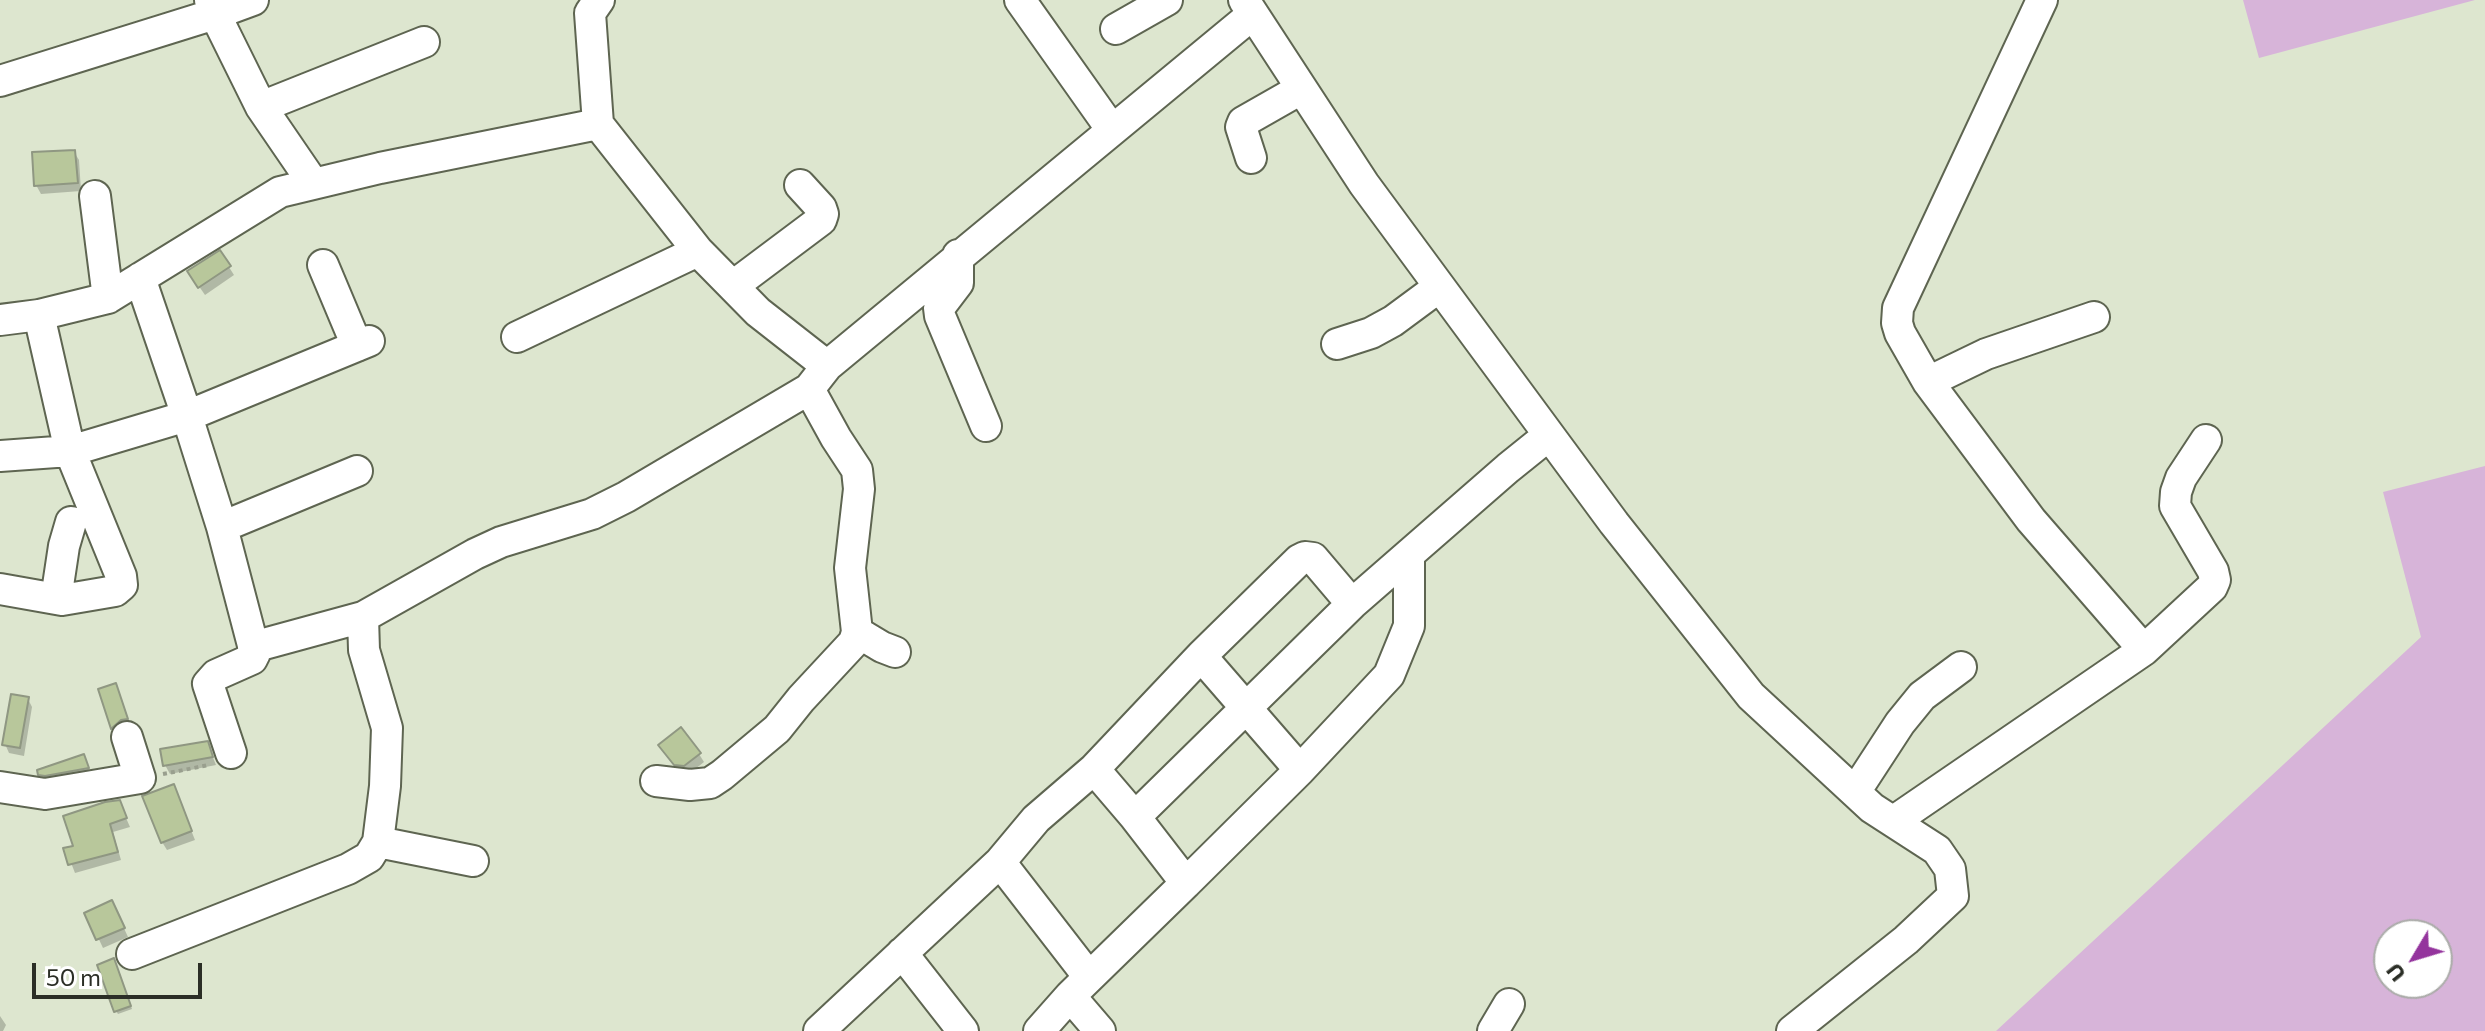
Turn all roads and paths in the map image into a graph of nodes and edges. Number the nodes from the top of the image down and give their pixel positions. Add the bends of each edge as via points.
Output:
1 (253, 0) edge
2 (599, 0) edge
3 (1020, 0) edge
4 (1167, 0) edge
5 (2042, 0) edge
6 (212, 7) edge
7 (1248, 7) edge
8 (1116, 29) dead end
9 (424, 42) dead end
10 (0, 81) edge
11 (1301, 89) junction
12 (261, 107) junction
13 (598, 124) junction
14 (1112, 130) junction
15 (1251, 158) dead end
16 (313, 183) junction
17 (800, 185) dead end
18 (95, 196) dead end
19 (698, 251) junction
20 (958, 255) junction
21 (323, 265) dead end
22 (140, 278) junction
23 (733, 286) junction
24 (1439, 287) junction
25 (108, 298) junction
26 (39, 315) junction
27 (2094, 317) dead end
28 (0, 320) edge
29 (517, 337) dead end
30 (1337, 344) dead end
31 (818, 377) junction
32 (1928, 382) junction
33 (187, 416) junction
34 (986, 426) dead end
35 (1549, 435) junction
36 (2206, 440) dead end
37 (70, 451) junction
38 (0, 456) edge
39 (357, 471) dead end
40 (71, 522) dead end
41 (222, 527) junction
42 (1409, 556) junction
43 (0, 589) edge
44 (56, 599) junction
45 (1352, 604) junction
46 (363, 617) junction
47 (857, 632) junction
48 (253, 647) junction
49 (2144, 650) junction
50 (895, 652) dead end
51 (1201, 656) junction
52 (1961, 667) dead end
53 (1246, 708) junction
54 (127, 737) dead end
55 (231, 753) joint
56 (1094, 769) junction
57 (1300, 770) junction
58 (140, 778) junction
59 (656, 781) dead end
60 (0, 787) edge
61 (1855, 792) junction
62 (1135, 817) junction
63 (1894, 821) junction
64 (378, 842) junction
65 (473, 861) dead end
66 (1000, 862) junction
67 (1186, 883) junction
68 (902, 953) junction
69 (132, 954) dead end
70 (1079, 986) junction
71 (1509, 1004) dead end
72 (819, 1031) edge
73 (963, 1031) edge
74 (1039, 1031) edge
75 (1100, 1031) edge
76 (1493, 1031) edge
77 (1792, 1031) edge

1 - 6 street
2 - 13 street via 590,13
3 - 14 street
4 - 8 street
5 - 32 street via 1898,308 1900,333
6 - 10 street
6 - 12 street
7 - 11 street
7 - 14 street
9 - 12 street
11 - 15 street via 1243,122
11 - 24 street
12 - 16 street
13 - 16 street
13 - 19 street
14 - 20 street
16 - 22 street via 280,192
17 - 23 street via 821,208 821,220
18 - 25 street
19 - 23 street
19 - 29 street
20 - 31 street
20 - 34 street via 958,283 939,308 940,316
21 - 33 street via 363,344
22 - 25 street
22 - 33 street
23 - 31 street
24 - 30 street via 1393,321
24 - 35 street
25 - 26 street
26 - 28 street
26 - 37 street
27 - 32 street via 1986,354
31 - 46 street via 626,497 592,514 501,542
31 - 47 street via 857,470 850,568
32 - 49 street via 2031,520
33 - 37 street
33 - 41 street
35 - 42 street
35 - 61 street via 1751,696
36 - 49 street via 2181,478 2175,506 2215,580
37 - 38 street
37 - 44 street via 122,585 115,591
39 - 41 street
40 - 44 street
41 - 48 street
42 - 45 street
42 - 57 street via 1409,626 1389,675
43 - 44 street
45 - 51 street via 1313,558 1305,557
45 - 53 street
46 - 48 street
46 - 64 street via 364,650 387,728
47 - 50 street
47 - 59 street via 854,642 777,729 722,775 710,783 690,785
48 - 55 street via 252,659 208,684
49 - 63 street
51 - 53 street
51 - 56 street
52 - 61 street via 1922,696
53 - 57 street
53 - 62 street
54 - 58 street
55 - 58 path via 224,761
56 - 62 street
56 - 66 street via 1036,819
57 - 67 street
58 - 60 street via 45,794
61 - 63 street
62 - 67 street
63 - 77 street via 1937,850 1950,869 1953,896
64 - 65 street
64 - 69 street via 369,857 348,869
66 - 68 street
66 - 70 street
67 - 70 street
68 - 72 street
68 - 73 street
70 - 74 street
70 - 75 street
71 - 76 street

